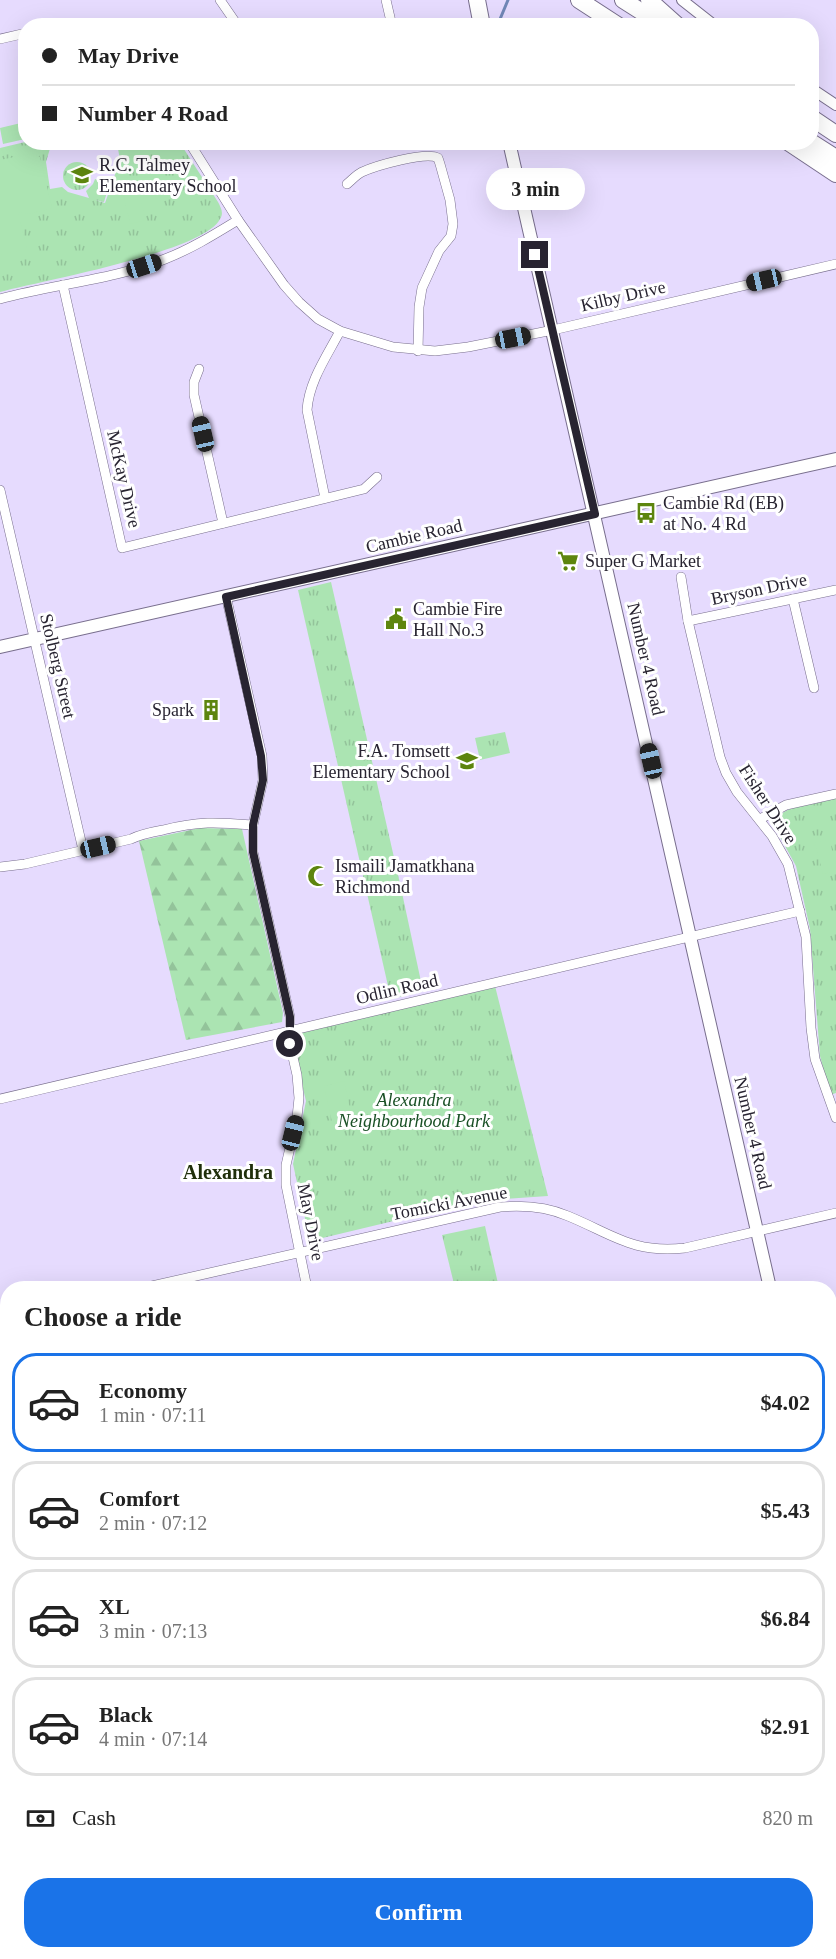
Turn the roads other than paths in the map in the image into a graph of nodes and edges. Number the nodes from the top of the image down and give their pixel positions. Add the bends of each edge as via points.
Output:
1 (220, 0) edge
2 (387, 0) edge
3 (477, 0) edge
4 (579, 0) edge
5 (623, 0) edge
6 (649, 0) edge
7 (682, 0) edge
8 (232, 18) edge
9 (390, 18) edge
10 (480, 18) edge
11 (607, 18) edge
12 (651, 18) edge
13 (669, 18) edge
14 (704, 18) edge
15 (18, 35) edge
16 (0, 39) edge
17 (819, 94) edge
18 (836, 105) edge
19 (819, 123) edge
20 (836, 134) edge
21 (819, 147) edge
22 (194, 150) edge
23 (511, 150) edge
24 (800, 150) edge
25 (836, 158) edge
26 (836, 174) edge
27 (347, 184) dead end
28 (238, 220) junction
29 (836, 264) edge
30 (63, 285) junction
31 (0, 299) edge
32 (553, 330) junction
33 (340, 331) junction
34 (418, 351) junction
35 (199, 369) dead end
36 (836, 459) edge
37 (377, 477) dead end
38 (0, 490) edge
39 (325, 498) junction
40 (595, 514) junction
41 (223, 523) junction
42 (681, 577) dead end
43 (836, 590) edge
44 (226, 597) junction
45 (793, 599) junction
46 (688, 621) junction
47 (35, 638) junction
48 (0, 646) edge
49 (814, 688) dead end
50 (836, 794) edge
51 (760, 819) junction
52 (253, 825) junction
53 (83, 850) junction
54 (0, 867) edge
55 (800, 911) junction
56 (691, 938) junction
57 (290, 1031) junction
58 (0, 1099) edge
59 (836, 1118) edge
60 (836, 1213) edge
61 (757, 1232) junction
62 (299, 1252) junction
63 (173, 1281) edge
64 (305, 1281) edge
65 (768, 1281) edge

1 - 8 street
2 - 9 street
3 - 10 highway
4 - 11 highway
5 - 12 highway
6 - 13 highway
7 - 14 street
15 - 16 street
17 - 18 street
19 - 20 highway
21 - 25 highway
22 - 28 street, Kilby Drive
23 - 32 main road, Number 4 Road
24 - 26 highway
27 - 34 street via 359,173 374,168 427,155 438,158 450,200 452,236 439,251 422,288
28 - 30 street via 165,259
28 - 33 street, Kilby Drive via 299,302
29 - 32 street, Kilby Drive
30 - 31 street
30 - 41 street, McKay Drive via 122,548
32 - 34 street, Kilby Drive via 468,347
32 - 40 main road, Number 4 Road
33 - 34 street, Kilby Drive via 380,345
33 - 39 street via 308,397 309,423
35 - 41 street via 194,395
36 - 40 main road, Cambie Road
37 - 39 street, McKay Drive via 364,489
38 - 47 street, Stolberg Street
39 - 41 street, McKay Drive
40 - 44 main road, Cambie Road
40 - 56 main road, Number 4 Road
42 - 46 street, Fisher Drive
43 - 45 street, Bryson Drive
44 - 47 main road, Cambie Road
44 - 52 street, May Drive via 261,756 263,780
45 - 46 street, Bryson Drive
45 - 49 street
46 - 51 street, Fisher Drive via 720,757 737,792
47 - 48 main road, Cambie Road
47 - 53 street, Stolberg Street
50 - 51 street via 786,806
51 - 55 street, Fisher Drive via 788,864
52 - 53 street via 192,823
52 - 57 street, May Drive via 253,852
53 - 54 street
55 - 56 street, Odlin Road
55 - 59 street, Fisher Drive via 806,937 815,1059
56 - 57 street, Odlin Road
56 - 61 main road, Number 4 Road
57 - 58 street, Odlin Road
57 - 62 street, May Drive via 299,1098 285,1165
60 - 61 street, Tomicki Avenue
61 - 62 street, Tomicki Avenue via 685,1248 651,1249 614,1239 567,1215 525,1205 500,1207
61 - 65 main road, Number 4 Road
62 - 63 street, Tomicki Avenue
62 - 64 street, May Drive

